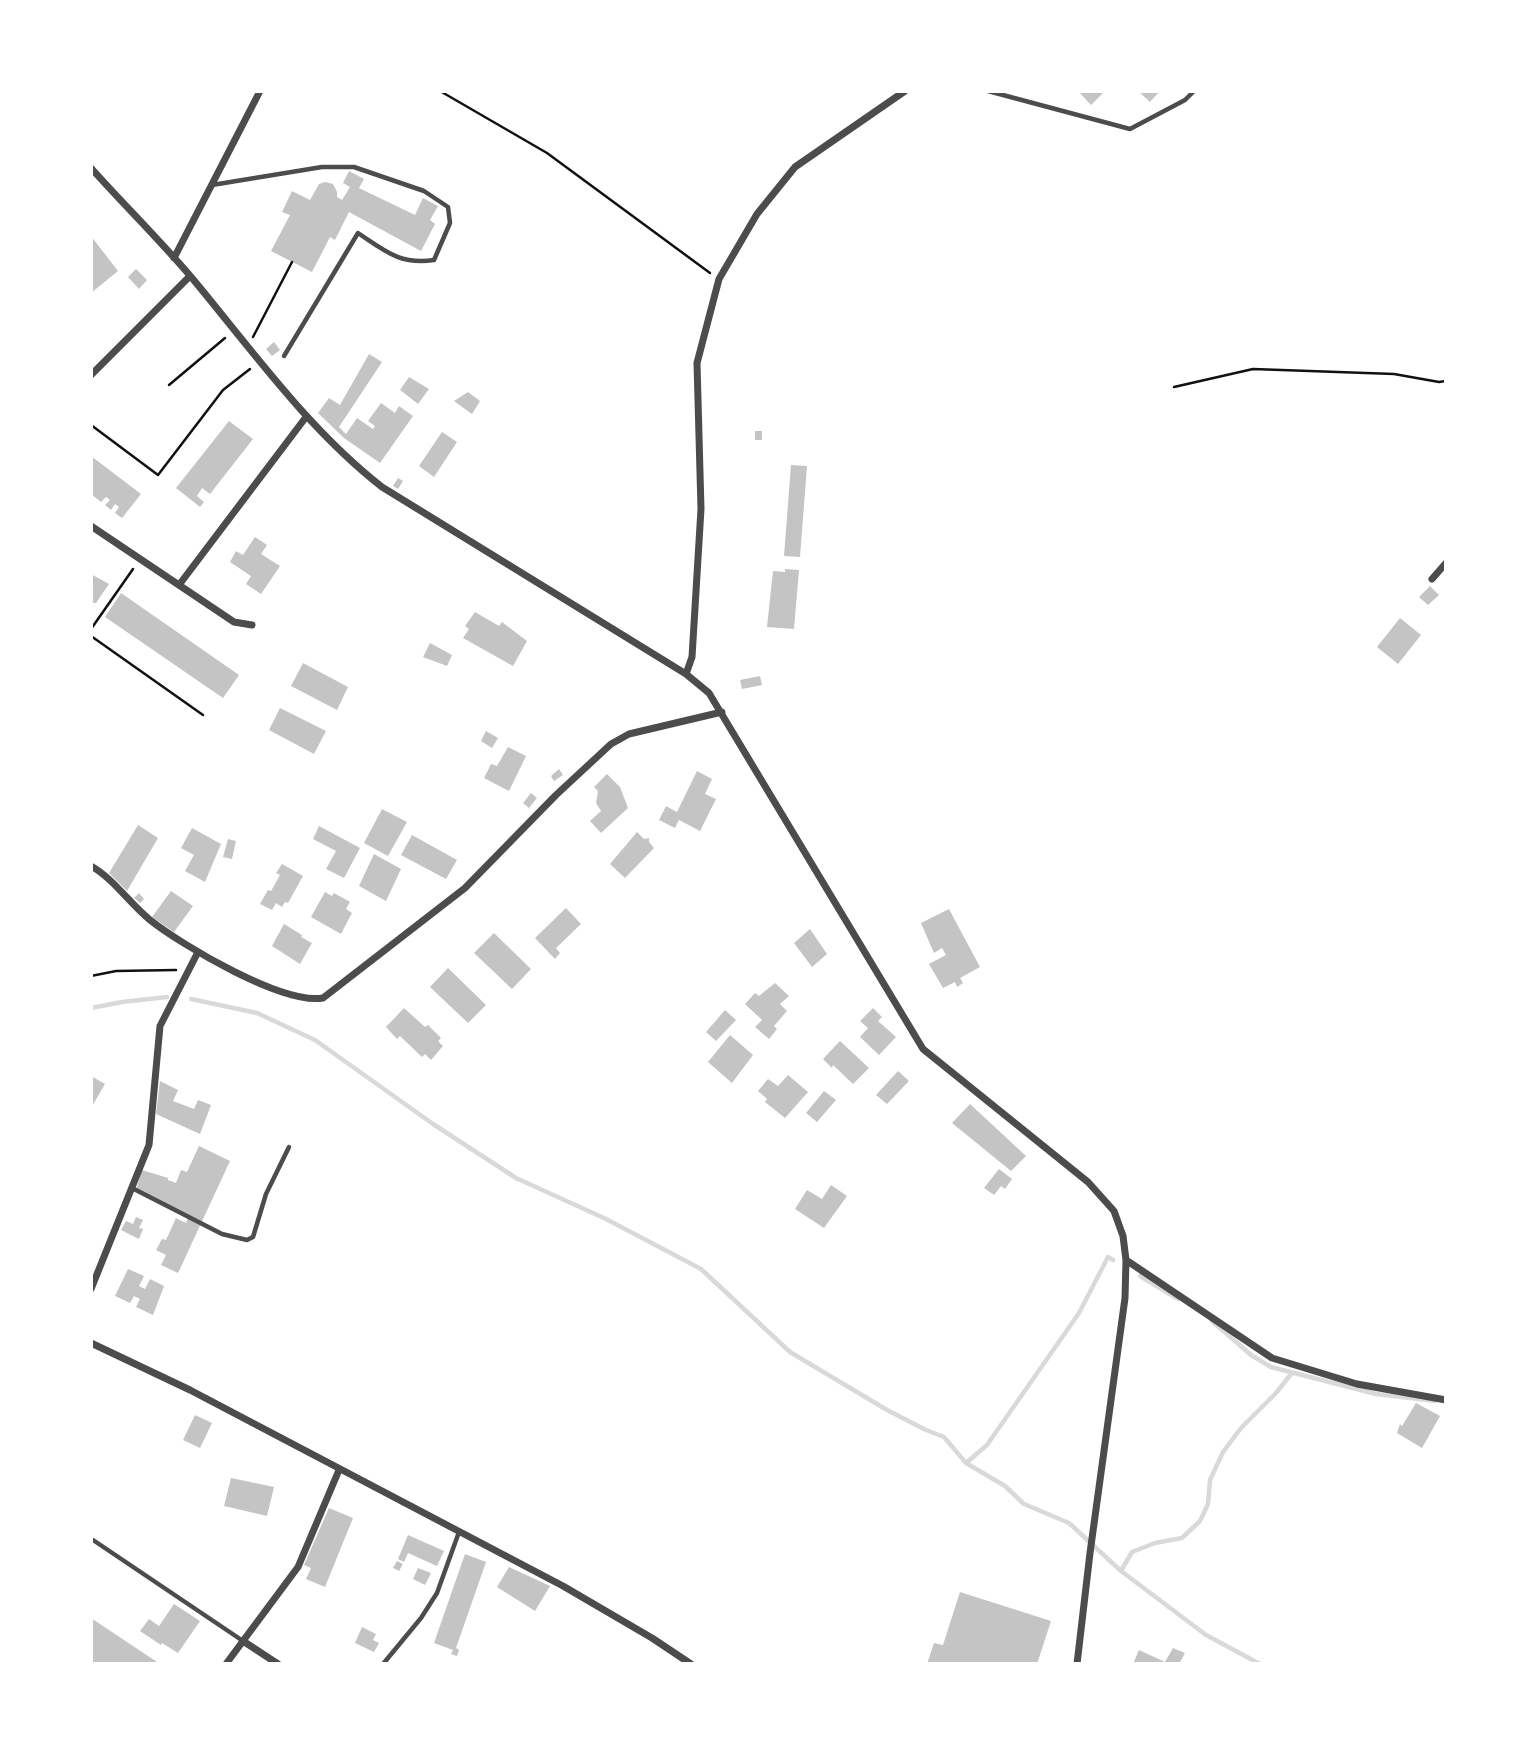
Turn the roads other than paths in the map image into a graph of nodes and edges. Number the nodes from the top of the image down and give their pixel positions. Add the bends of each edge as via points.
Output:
1 (260, 91) edge
2 (905, 91) edge
3 (988, 91) edge
4 (1194, 91) edge
5 (91, 169) edge
6 (211, 185) junction
7 (174, 258) junction
8 (190, 276) junction
9 (284, 356) dead end
10 (91, 375) edge
11 (306, 417) junction
12 (91, 526) edge
13 (1446, 563) edge
14 (1432, 579) dead end
15 (179, 585) junction
16 (252, 625) dead end
17 (687, 674) junction
18 (722, 712) junction
19 (91, 866) edge
20 (198, 952) junction
21 (289, 1147) dead end
22 (132, 1188) junction
23 (1126, 1261) junction
24 (91, 1289) edge
25 (91, 1343) edge
26 (1446, 1401) edge
27 (339, 1470) junction
28 (459, 1532) junction
29 (93, 1541) dead end
30 (243, 1641) junction
31 (226, 1664) edge
32 (278, 1664) edge
33 (383, 1664) edge
34 (691, 1664) edge
35 (1077, 1664) edge

1 - 6 street
2 - 17 street via 795,167 757,214 719,279 697,363 701,509
3 - 4 lane via 1130,129
5 - 7 street
6 - 7 street
6 - 9 lane via 322,167 354,167 424,191 448,207 450,223 434,260 396,258 358,233
7 - 8 street
8 - 10 street
8 - 11 street
11 - 15 street
11 - 17 street via 382,487
12 - 15 street
13 - 14 street
15 - 16 street via 234,622
17 - 18 street
18 - 20 street via 629,734 611,744 465,888 323,998 291,996
18 - 23 street via 923,1049 1088,1182 1114,1211
19 - 20 street via 151,920
20 - 22 street via 160,1026 149,1144
21 - 22 lane via 266,1194 253,1237 247,1240 222,1234
22 - 24 street
23 - 26 street via 1272,1358 1357,1384
23 - 35 street
25 - 27 street
27 - 28 street
27 - 30 street via 298,1567
28 - 33 lane via 437,1593
28 - 34 street via 563,1586
29 - 30 lane
30 - 31 street
30 - 32 street

